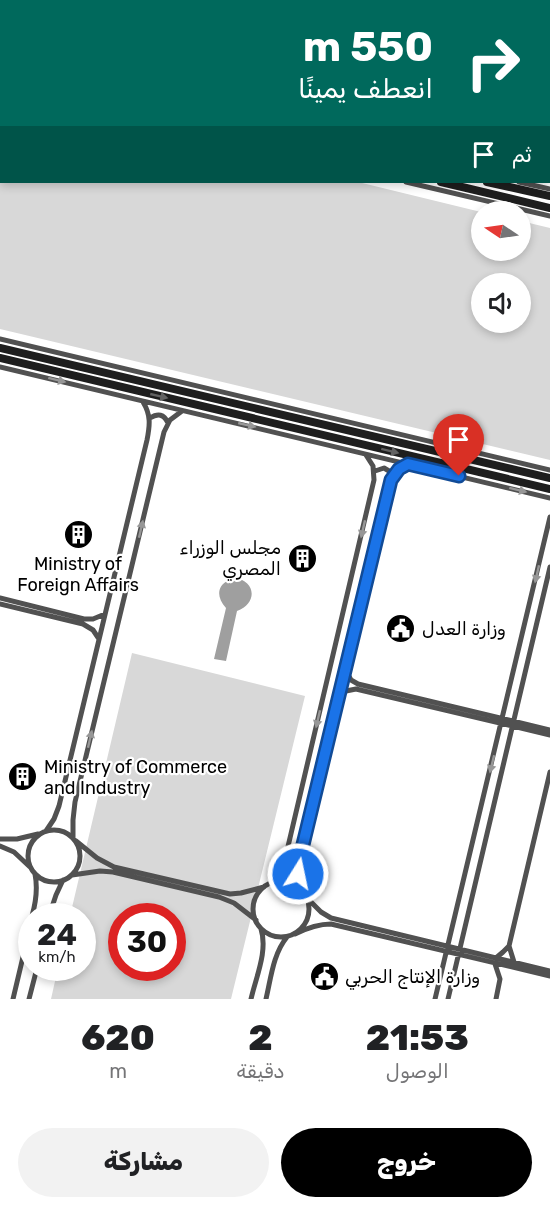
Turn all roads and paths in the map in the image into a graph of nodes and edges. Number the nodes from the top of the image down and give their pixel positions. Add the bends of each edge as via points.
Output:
1 (410, 183) edge
2 (445, 183) edge
3 (492, 183) edge
4 (523, 183) edge
5 (550, 189) edge
6 (550, 196) edge
7 (550, 208) edge
8 (550, 216) edge
9 (0, 339) edge
10 (0, 348) edge
11 (0, 358) edge
12 (0, 367) edge
13 (85, 383) junction
14 (143, 402) junction
15 (182, 411) junction
16 (150, 418) junction
17 (168, 423) junction
18 (366, 434) junction
19 (363, 444) junction
20 (350, 446) junction
21 (365, 454) junction
22 (408, 464) junction
23 (550, 470) edge
24 (375, 471) junction
25 (392, 476) junction
26 (550, 478) edge
27 (550, 489) edge
28 (550, 498) edge
29 (550, 517) edge
30 (550, 567) edge
31 (0, 598) edge
32 (0, 604) edge
33 (105, 614) junction
34 (99, 639) junction
35 (345, 669) junction
36 (338, 698) junction
37 (502, 721) junction
38 (513, 723) junction
39 (550, 730) edge
40 (550, 735) edge
41 (550, 772) edge
42 (46, 831) junction
43 (40, 834) junction
44 (0, 839) edge
45 (75, 840) junction
46 (0, 846) edge
47 (34, 872) junction
48 (72, 875) junction
49 (63, 880) junction
50 (272, 883) junction
51 (264, 887) junction
52 (299, 888) junction
53 (306, 897) junction
54 (35, 903) edge
55 (53, 903) edge
56 (256, 920) junction
57 (260, 927) junction
58 (295, 934) junction
59 (287, 937) junction
60 (508, 946) junction
61 (447, 949) junction
62 (459, 952) junction
63 (496, 961) junction
64 (513, 965) junction
65 (550, 970) edge
66 (550, 976) edge
67 (18, 978) edge
68 (501, 979) junction
69 (34, 981) edge
70 (13, 999) edge
71 (29, 999) edge
72 (251, 999) edge
73 (266, 999) edge
74 (435, 999) edge
75 (448, 999) edge
76 (496, 999) edge

1 - 8 street
2 - 7 street
3 - 6 street
4 - 5 street
9 - 23 street
10 - 18 street
11 - 13 street
12 -> 13 street
13 - 14 street
13 -> 20 street
14 - 15 street
14 - 16 street
15 - 17 street
15 -> 20 street
16 - 17 street via 161,415
16 - 33 street
45 -> 17 street via 75,802
18 - 19 street
18 - 26 street
19 - 20 street
19 -> 27 street
20 - 21 street
21 - 22 street
21 - 24 street
22 - 25 street
22 -> 28 street
24 - 25 street via 387,469
24 -> 50 street via 286,855
25 - 35 street
29 -> 37 street
30 - 38 street
31 - 33 street via 84,619
32 - 34 street via 83,624
33 - 34 street
34 - 42 street via 59,806
35 - 36 street
35 - 37 street via 358,684
36 - 37 street via 356,689
36 - 52 street via 299,861
37 - 38 street
37 -> 61 street
38 - 39 street
38 - 40 street
38 - 62 street
41 - 60 street
42 - 43 street
42 - 45 street via 61,830
43 - 44 street
43 - 47 street via 29,850
45 - 48 street via 79,863
45 - 51 street via 114,867 230,894
46 - 47 street via 14,852
47 - 49 street via 48,881
47 - 54 street
48 - 49 street
48 - 56 street via 113,872 219,897
49 - 55 street
50 - 51 street
50 - 52 street via 286,882
51 - 56 street via 254,903
52 - 53 street
53 - 58 street via 308,917
53 - 61 street via 331,918
56 - 57 street
57 - 59 street via 272,936
57 - 72 street via 263,947
58 - 59 street
58 - 61 street via 331,924
59 - 73 street via 276,958
60 - 63 street
60 - 64 street
61 - 62 street
61 - 74 street
62 - 63 street
62 - 75 street
63 - 64 street
63 - 68 street
64 - 65 street
64 - 66 street
64 - 68 street
67 - 70 street
68 - 76 street
69 - 71 street

